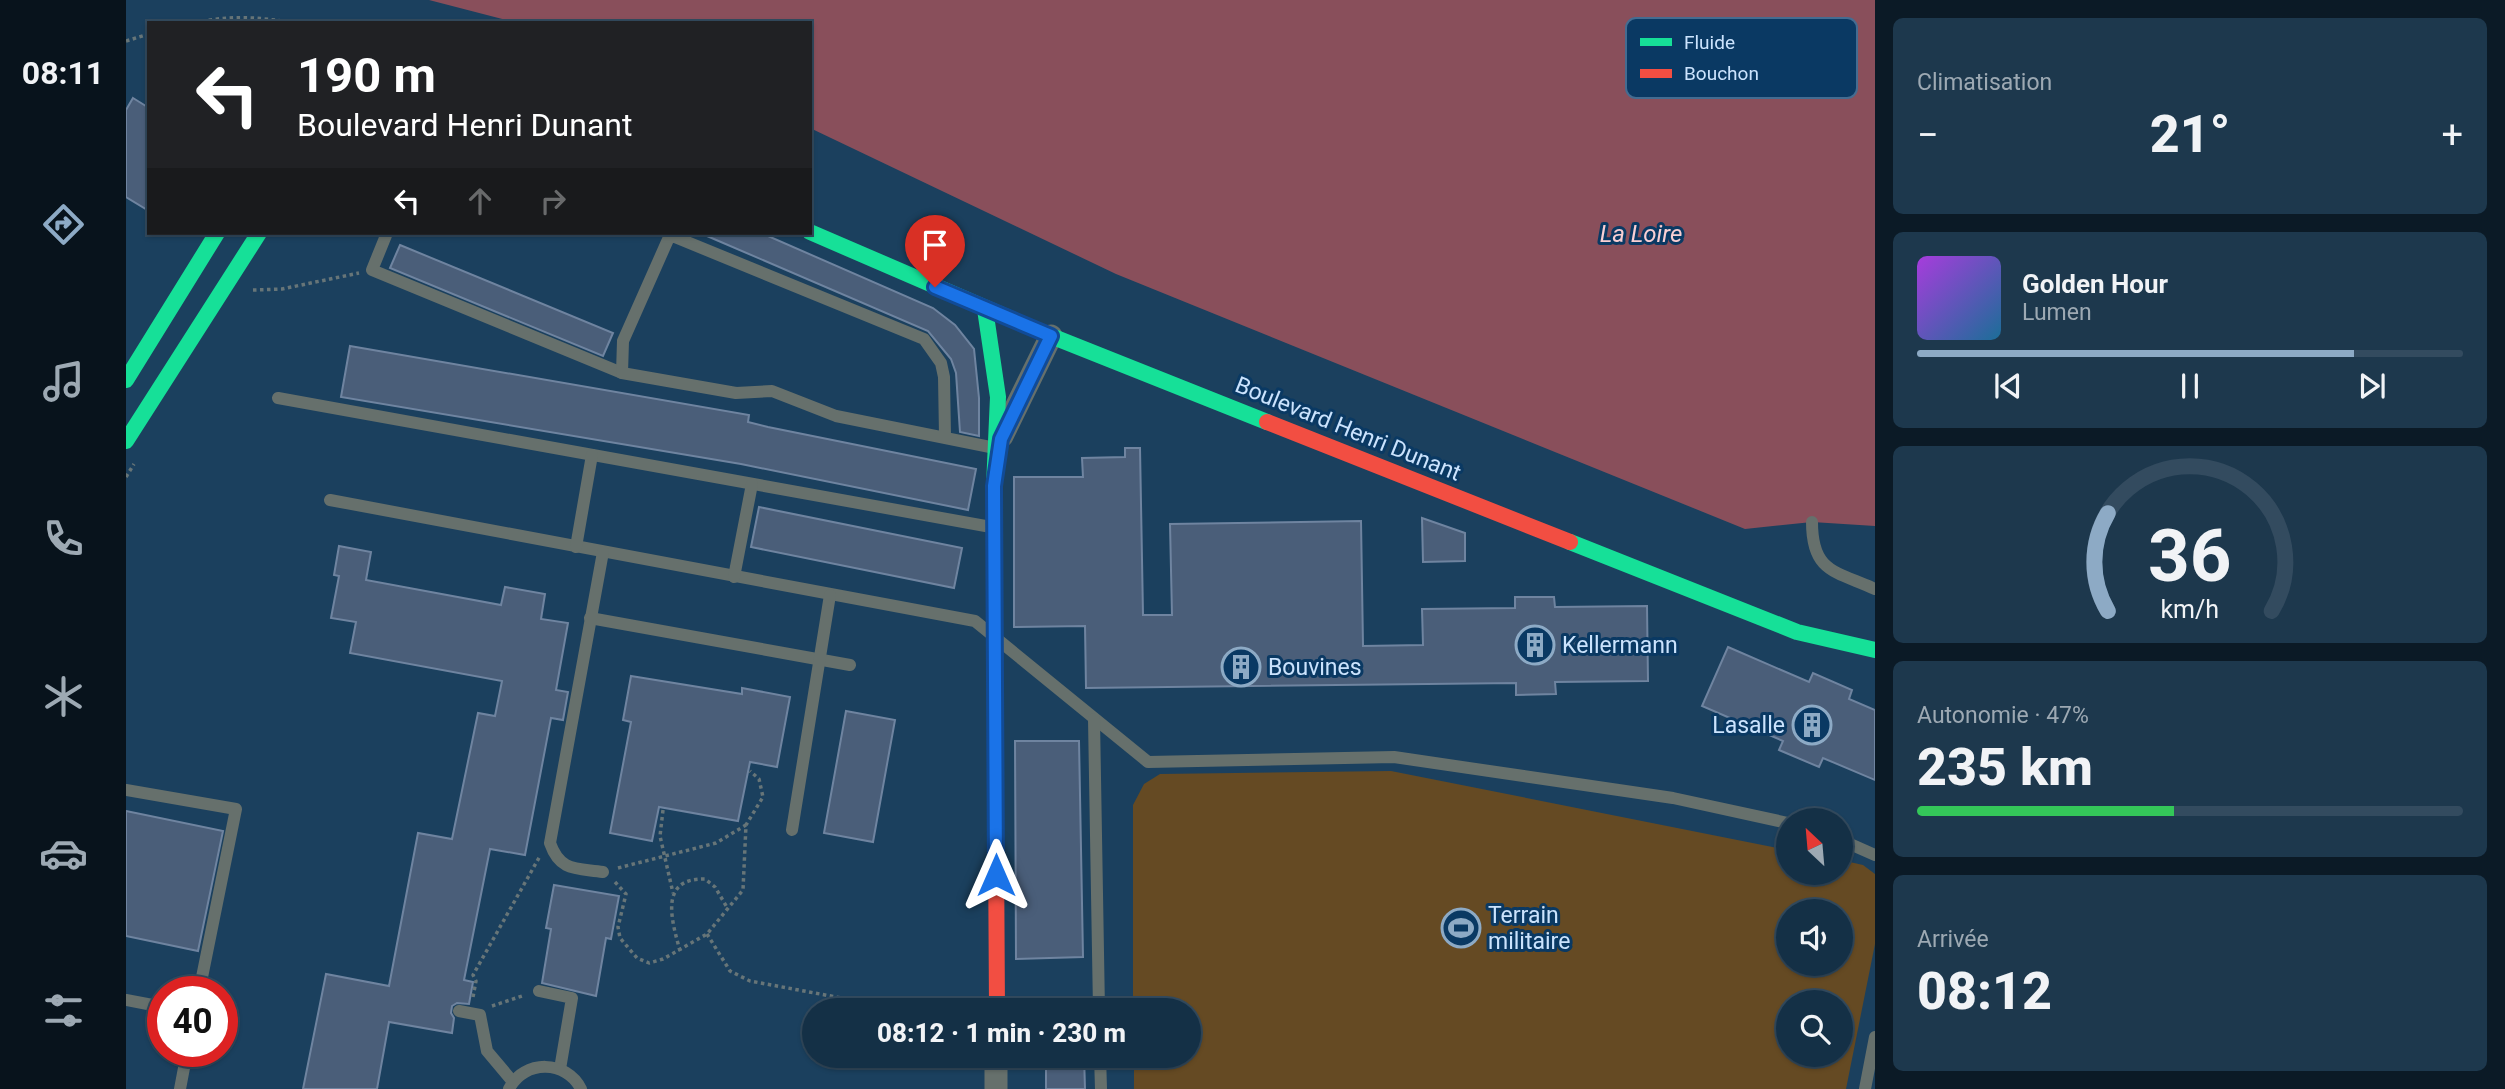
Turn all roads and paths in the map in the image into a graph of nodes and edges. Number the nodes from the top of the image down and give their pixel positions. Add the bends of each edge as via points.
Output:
1 (207, 21) edge
2 (281, 21) edge
3 (147, 35) edge
4 (126, 41) edge
5 (812, 233) edge
6 (217, 235) edge
7 (257, 235) edge
8 (386, 235) edge
9 (372, 270) junction
10 (220, 275) junction
11 (985, 309) junction
12 (1051, 336) junction
13 (622, 373) junction
14 (126, 380) edge
15 (278, 398) dead end
16 (945, 436) junction
17 (126, 441) edge
18 (1000, 444) junction
19 (592, 455) junction
20 (752, 484) junction
21 (330, 500) dead end
22 (1812, 522) dead end
23 (995, 528) junction
24 (576, 547) junction
25 (603, 552) junction
26 (734, 577) junction
27 (1875, 589) edge
28 (830, 595) junction
29 (590, 618) junction
30 (994, 634) junction
31 (1875, 650) edge
32 (820, 660) junction
33 (850, 665) dead end
34 (1094, 719) junction
35 (750, 771) dead end
36 (126, 790) edge
37 (663, 810) dead end
38 (1776, 820) edge
39 (746, 825) junction
40 (792, 830) dead end
41 (550, 843) junction
42 (1853, 845) edge
43 (1875, 855) edge
44 (665, 856) junction
45 (603, 872) junction
46 (673, 893) junction
47 (729, 910) junction
48 (708, 934) junction
49 (680, 951) junction
50 (202, 976) edge
51 (539, 991) joint
52 (841, 998) edge
53 (997, 998) edge
54 (1099, 998) edge
55 (126, 1000) edge
56 (147, 1004) edge
57 (469, 1013) junction
58 (1875, 1037) edge
59 (184, 1067) edge
60 (996, 1068) edge
61 (1100, 1068) edge
62 (560, 1069) junction
63 (511, 1085) edge
64 (180, 1089) edge
65 (581, 1089) edge
66 (996, 1089) edge
67 (1101, 1089) edge
68 (1865, 1089) edge

1 - 2 path via 230,17
3 - 4 path
5 - 11 main road, Boulevard Henri Dunant
6 - 10 main road
7 - 10 main road
8 - 9 lane
9 - 10 path via 282,289
9 - 13 lane
10 - 14 main road
10 - 17 main road
11 - 12 main road, Boulevard Henri Dunant
11 - 18 main road via 998,358
12 - 18 street
12 - 31 main road, Boulevard Henri Dunant via 1797,632
13 - 16 lane via 736,393 772,391 836,416
13 - 16 lane via 623,341 670,235 924,339 941,363
15 - 19 lane
16 - 18 lane
18 - 23 main road
19 - 20 lane
19 - 24 lane
20 - 23 lane
20 - 26 lane
21 - 24 lane
22 - 27 lane via 1812,548 1826,568
23 - 30 main road
24 - 25 lane
25 - 26 lane
25 - 29 lane
26 - 28 lane
28 - 30 lane via 975,621
28 - 32 lane
29 - 32 lane
29 - 41 lane
30 - 34 lane
30 - 53 main road
32 - 33 lane
32 - 40 lane
34 - 38 lane via 1148,762 1394,757 1673,798
34 - 54 lane
35 - 39 path via 759,779 763,797
36 - 50 lane via 236,809
37 - 44 path via 660,835
39 - 44 path via 716,843
39 - 47 path via 743,890
41 - 45 lane via 563,865
41 - 57 path via 473,975 476,981
42 - 43 lane
44 - 45 path
44 - 46 path
45 - 49 path via 625,894 618,927 631,952 649,962
46 - 47 path via 687,881 705,879
46 - 49 path via 671,908
47 - 48 path
48 - 49 path
48 - 52 path via 730,971 750,981
51 - 57 path
51 - 62 lane via 572,998
55 - 56 lane
57 - 63 lane via 486,1051
58 - 68 lane
59 - 64 lane
60 - 66 street
61 - 67 lane
62 - 63 lane via 531,1068
62 - 65 lane

